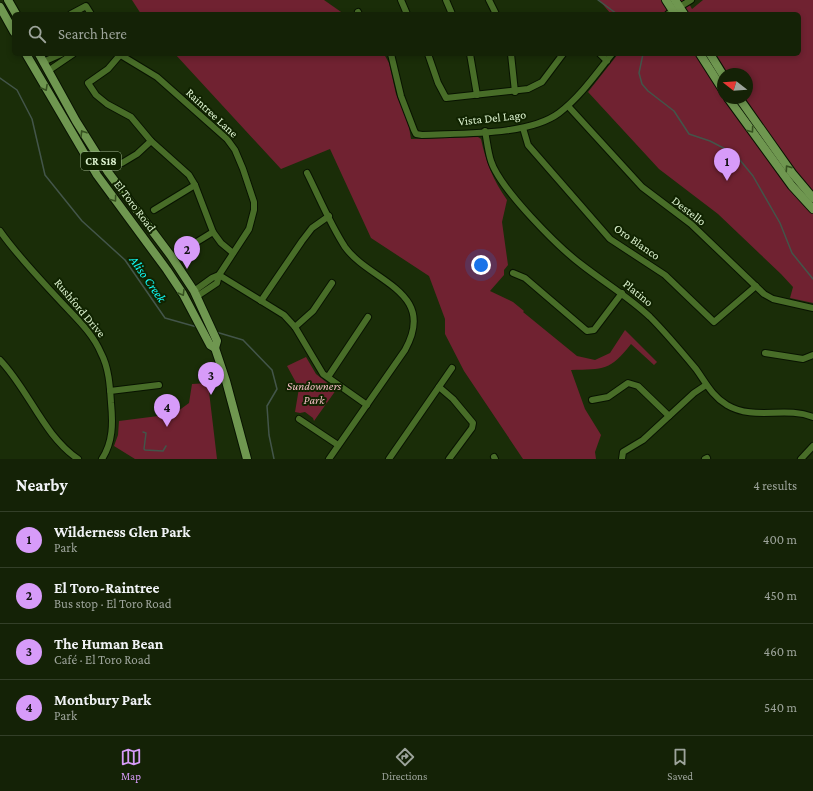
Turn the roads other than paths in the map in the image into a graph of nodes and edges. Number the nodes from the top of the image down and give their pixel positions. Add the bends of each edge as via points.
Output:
1 (8, 0) edge
2 (401, 0) edge
3 (446, 0) edge
4 (488, 0) edge
5 (666, 0) edge
6 (690, 0) edge
7 (0, 8) edge
8 (676, 10) edge
9 (15, 12) edge
10 (76, 12) edge
11 (90, 12) edge
12 (406, 12) edge
13 (451, 12) edge
14 (495, 12) edge
15 (12, 29) edge
16 (27, 56) edge
17 (40, 56) edge
18 (56, 56) edge
19 (66, 56) edge
20 (119, 56) edge
21 (122, 56) edge
22 (391, 56) edge
23 (429, 56) edge
24 (470, 56) edge
25 (511, 56) edge
26 (562, 56) edge
27 (602, 56) edge
28 (611, 56) edge
29 (701, 56) edge
30 (711, 56) edge
31 (607, 61) junction
32 (43, 62) junction
33 (719, 68) edge
34 (48, 71) junction
35 (717, 81) edge
36 (515, 92) junction
37 (477, 95) junction
38 (732, 104) edge
39 (742, 104) edge
40 (568, 106) junction
41 (523, 128) junction
42 (485, 131) junction
43 (151, 141) junction
44 (122, 163) dead end
45 (306, 173) dead end
46 (195, 185) junction
47 (813, 198) edge
48 (813, 209) edge
49 (154, 210) dead end
50 (329, 216) junction
51 (0, 232) edge
52 (213, 232) junction
53 (187, 248) dead end
54 (233, 253) junction
55 (513, 273) dead end
56 (219, 275) junction
57 (332, 283) dead end
58 (756, 286) junction
59 (622, 293) junction
60 (195, 294) junction
61 (261, 301) junction
62 (813, 308) edge
63 (368, 317) dead end
64 (295, 327) junction
65 (216, 345) junction
66 (765, 353) dead end
67 (813, 355) edge
68 (0, 360) edge
69 (452, 368) dead end
70 (328, 377) junction
71 (159, 385) dead end
72 (706, 385) junction
73 (439, 387) junction
74 (110, 391) junction
75 (592, 400) dead end
76 (367, 405) junction
77 (669, 416) junction
78 (813, 417) edge
79 (299, 418) dead end
80 (338, 445) junction
81 (813, 446) edge
82 (78, 459) edge
83 (102, 459) edge
84 (248, 459) edge
85 (329, 459) edge
86 (389, 459) edge
87 (449, 459) edge
88 (622, 459) edge
89 (801, 459) edge

1 - 9 main road
2 - 12 street
3 - 13 street
4 - 14 street
5 - 8 main road
6 - 8 street
7 - 15 main road
10 - 11 street via 86,6
16 -> 65 main road, El Toro Road via 97,176 167,270 210,345
17 - 32 main road, El Toro Road / CR S18
18 - 32 street
19 - 34 street
20 - 43 street via 108,69 88,83 96,95 107,104 131,117
21 - 54 street, Raintree Lane via 157,77 227,140 234,150 252,194 254,210 249,229
22 - 42 street, Vista Del Lago via 401,96 416,134
23 - 37 street via 446,98
24 - 37 street
25 - 36 street
26 - 36 street via 542,82
27 - 31 street
28 - 31 street, Vista Del Lago
29 - 35 main road
30 - 33 main road
31 - 40 street, Vista Del Lago
32 - 34 main road, El Toro Road / CR S18
60 -> 34 main road, El Toro Road / CR S18 via 171,256 108,172
36 - 37 street
38 -> 48 main road via 792,186
47 -> 39 main road
40 - 41 street, Vista Del Lago via 547,120
40 - 58 street, Destello via 642,187 691,224
41 - 42 street, Vista Del Lago
41 - 58 street, Oro Blanco via 528,145 610,239 665,275 714,322
42 - 59 street, Platino via 491,161 498,177 508,190 581,265
43 - 44 street
43 - 46 street via 179,165
45 - 50 street
46 - 49 street
46 - 52 street
50 - 61 street via 312,228
50 - 76 street via 352,255 394,286 409,304 412,324 408,345
51 - 74 street, Rushford Drive via 89,332 106,364
52 - 53 street
52 - 54 street
54 - 56 street, Raintree Lane
55 - 59 street via 525,278 588,331 594,330
56 - 60 street, Raintree Lane
56 - 61 street
57 - 64 street via 313,311
58 - 62 street, Destello via 773,299
59 - 72 street, Platino via 650,317
60 - 65 main road, El Toro Road / CR S18
61 - 64 street via 284,315
63 - 70 street
64 - 70 street via 318,369
65 - 84 main road, El Toro Road / CR S18
66 - 67 street via 803,359
68 - 82 street via 20,383 50,430 67,451
69 - 73 street
70 - 76 street
71 - 74 street
72 - 77 street
72 - 78 street, Platino via 719,400 741,411 795,412
73 - 86 street
73 - 87 street via 473,423
74 - 83 street, Rushford Drive via 112,432
75 - 77 street via 608,397 628,383 632,383
76 - 80 street
77 - 88 street via 643,440 623,452
79 - 80 street
80 - 85 street
81 - 89 street

